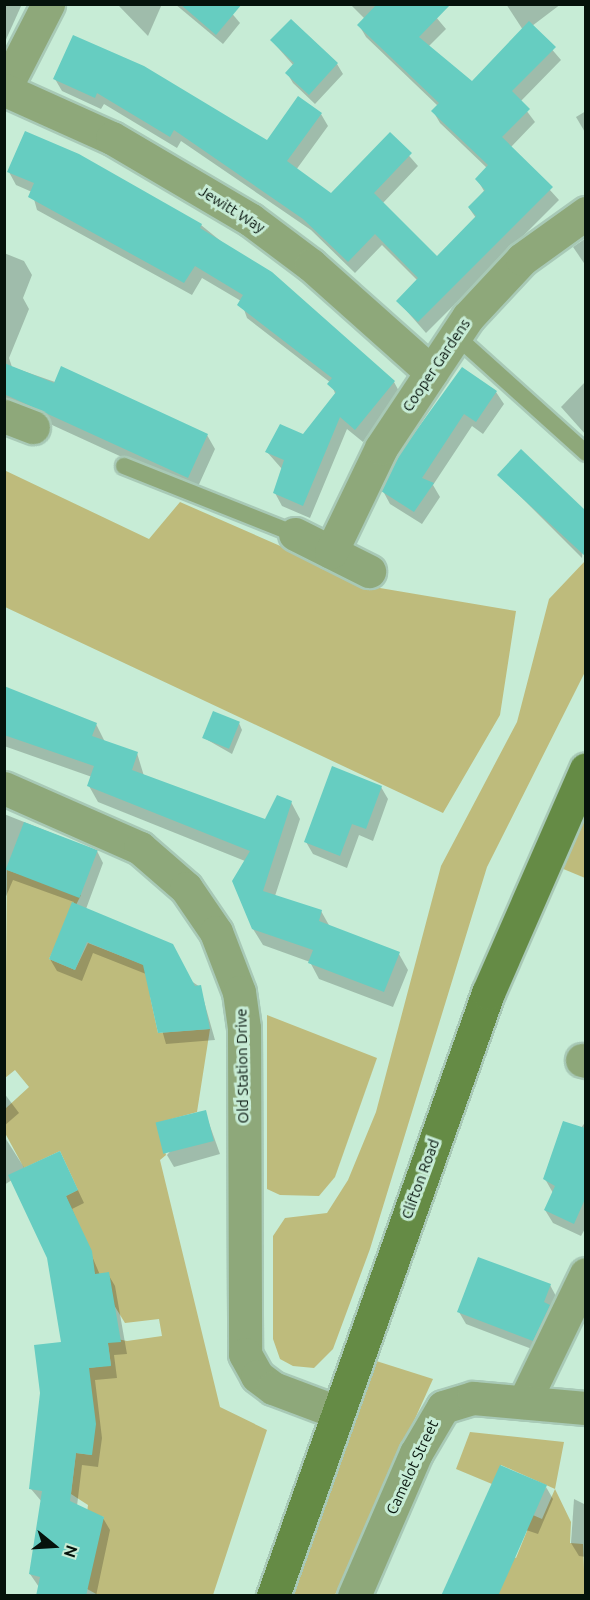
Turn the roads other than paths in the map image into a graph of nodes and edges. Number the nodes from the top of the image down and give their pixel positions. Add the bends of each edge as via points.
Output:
1 (48, 4) edge
2 (5, 90) edge
3 (585, 213) edge
4 (455, 335) junction
5 (431, 372) junction
6 (585, 453) edge
7 (124, 466) dead end
8 (295, 534) joint
9 (331, 552) junction
10 (369, 571) dead end
11 (585, 769) edge
12 (4, 788) edge
13 (585, 1274) edge
14 (524, 1402) junction
15 (585, 1408) edge
16 (338, 1412) junction
17 (273, 1596) edge
18 (354, 1596) edge

1 - 2 street
2 - 5 street, Jewitt Way via 112,138 251,220 311,265
3 - 4 street, Cooper Gardens via 522,259
4 - 5 street, Cooper Gardens
4 - 6 lane
5 - 9 street, Cooper Gardens via 363,479
7 - 8 lane
8 - 9 street
9 - 10 street
11 - 16 street, Clifton Road via 527,895
12 - 16 street, Old Station Drive via 140,848 186,888 216,932 239,992 244,1028 245,1354 257,1376 273,1388
13 - 14 street
14 - 15 street, Camelot Street
14 - 18 street, Camelot Street via 462,1398 442,1407 416,1453
16 - 17 street, Clifton Road

